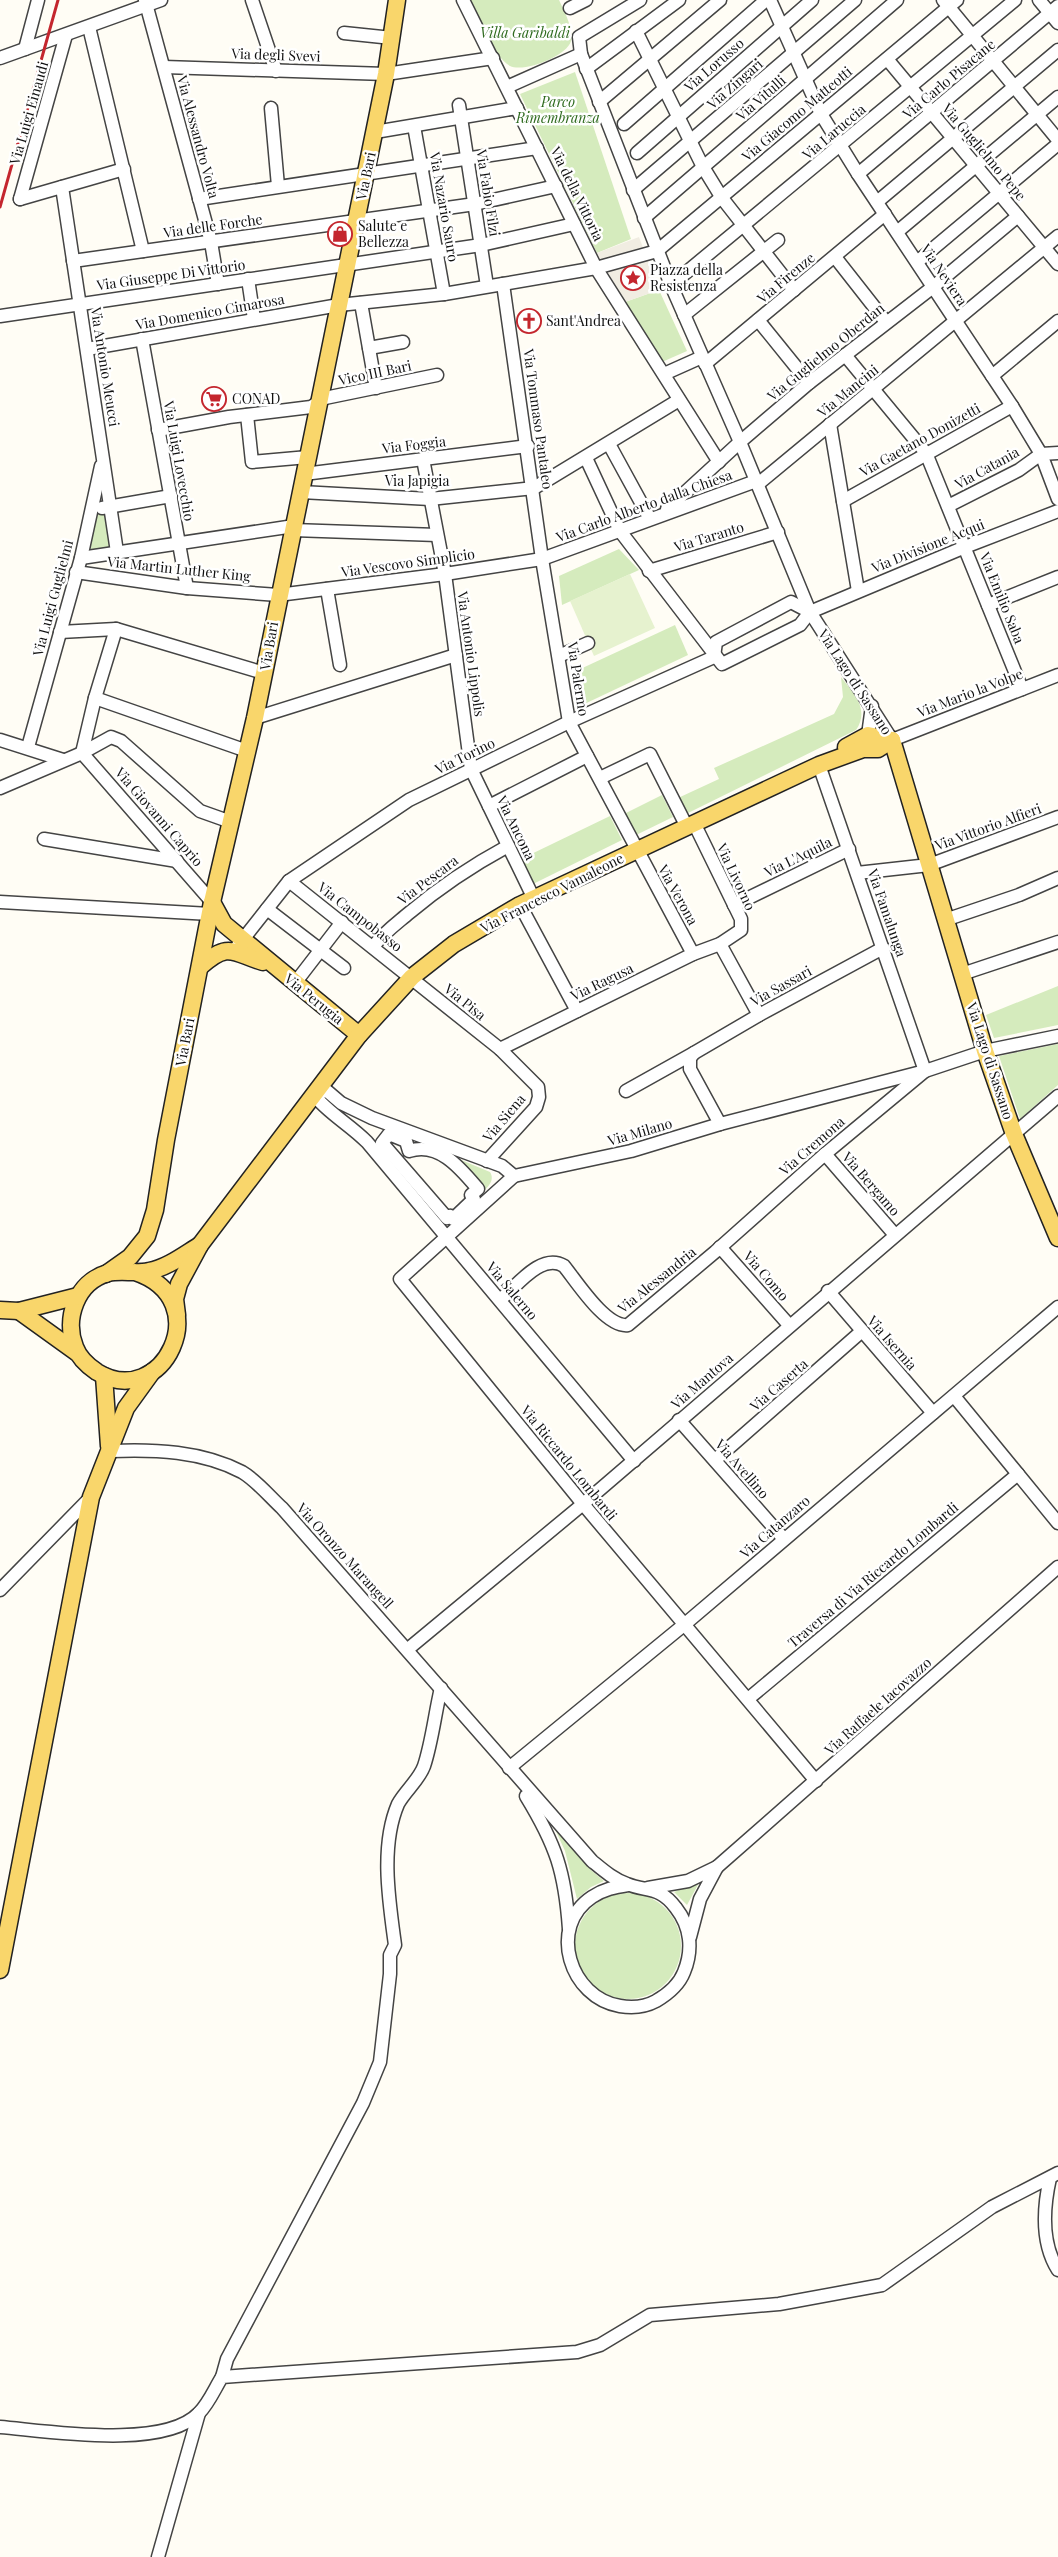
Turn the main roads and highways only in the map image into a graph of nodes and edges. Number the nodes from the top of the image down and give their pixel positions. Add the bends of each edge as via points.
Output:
1 (397, 0) edge
2 (892, 740) junction
3 (819, 765) junction
4 (212, 916) junction
5 (236, 940) junction
6 (201, 966) junction
7 (359, 1035) junction
8 (1057, 1235) edge
9 (200, 1245) junction
10 (136, 1272) junction
11 (106, 1274) junction
12 (78, 1296) junction
13 (0, 1310) edge
14 (19, 1312) junction
15 (177, 1315) junction
16 (76, 1352) junction
17 (152, 1372) junction
18 (104, 1376) junction
19 (110, 1451) junction
20 (0, 1970) edge

1 - 4 main road, Via Bari via 375,132
2 - 3 main road via 878,749 864,749
2 - 3 main road via 868,735 823,759
2 - 8 main road, Via Lago di Sassano via 986,1051 1014,1134
3 - 7 main road, Via Francesco Vamaleone via 527,902 454,944 412,977
4 - 5 main road, Via Perugia
4 - 6 main road, Via Bari
5 - 6 main road
5 - 7 main road, Via Perugia
6 - 11 main road, Via Bari via 148,1236 130,1257
7 - 9 main road, Via Francesco Vamaleone
9 - 10 main road via 151,1271
9 - 15 main road, Via Francesco Vamaleone via 178,1284
10 - 11 main road
10 - 15 main road via 160,1285 171,1298
11 - 12 main road via 90,1282
12 - 14 main road
12 - 16 main road via 70,1324
13 - 14 main road
14 - 16 main road
15 - 17 main road via 174,1348
16 - 18 main road via 88,1366
17 - 18 main road via 136,1379
17 - 19 main road via 126,1408
18 - 19 main road
19 - 20 main road via 91,1497

